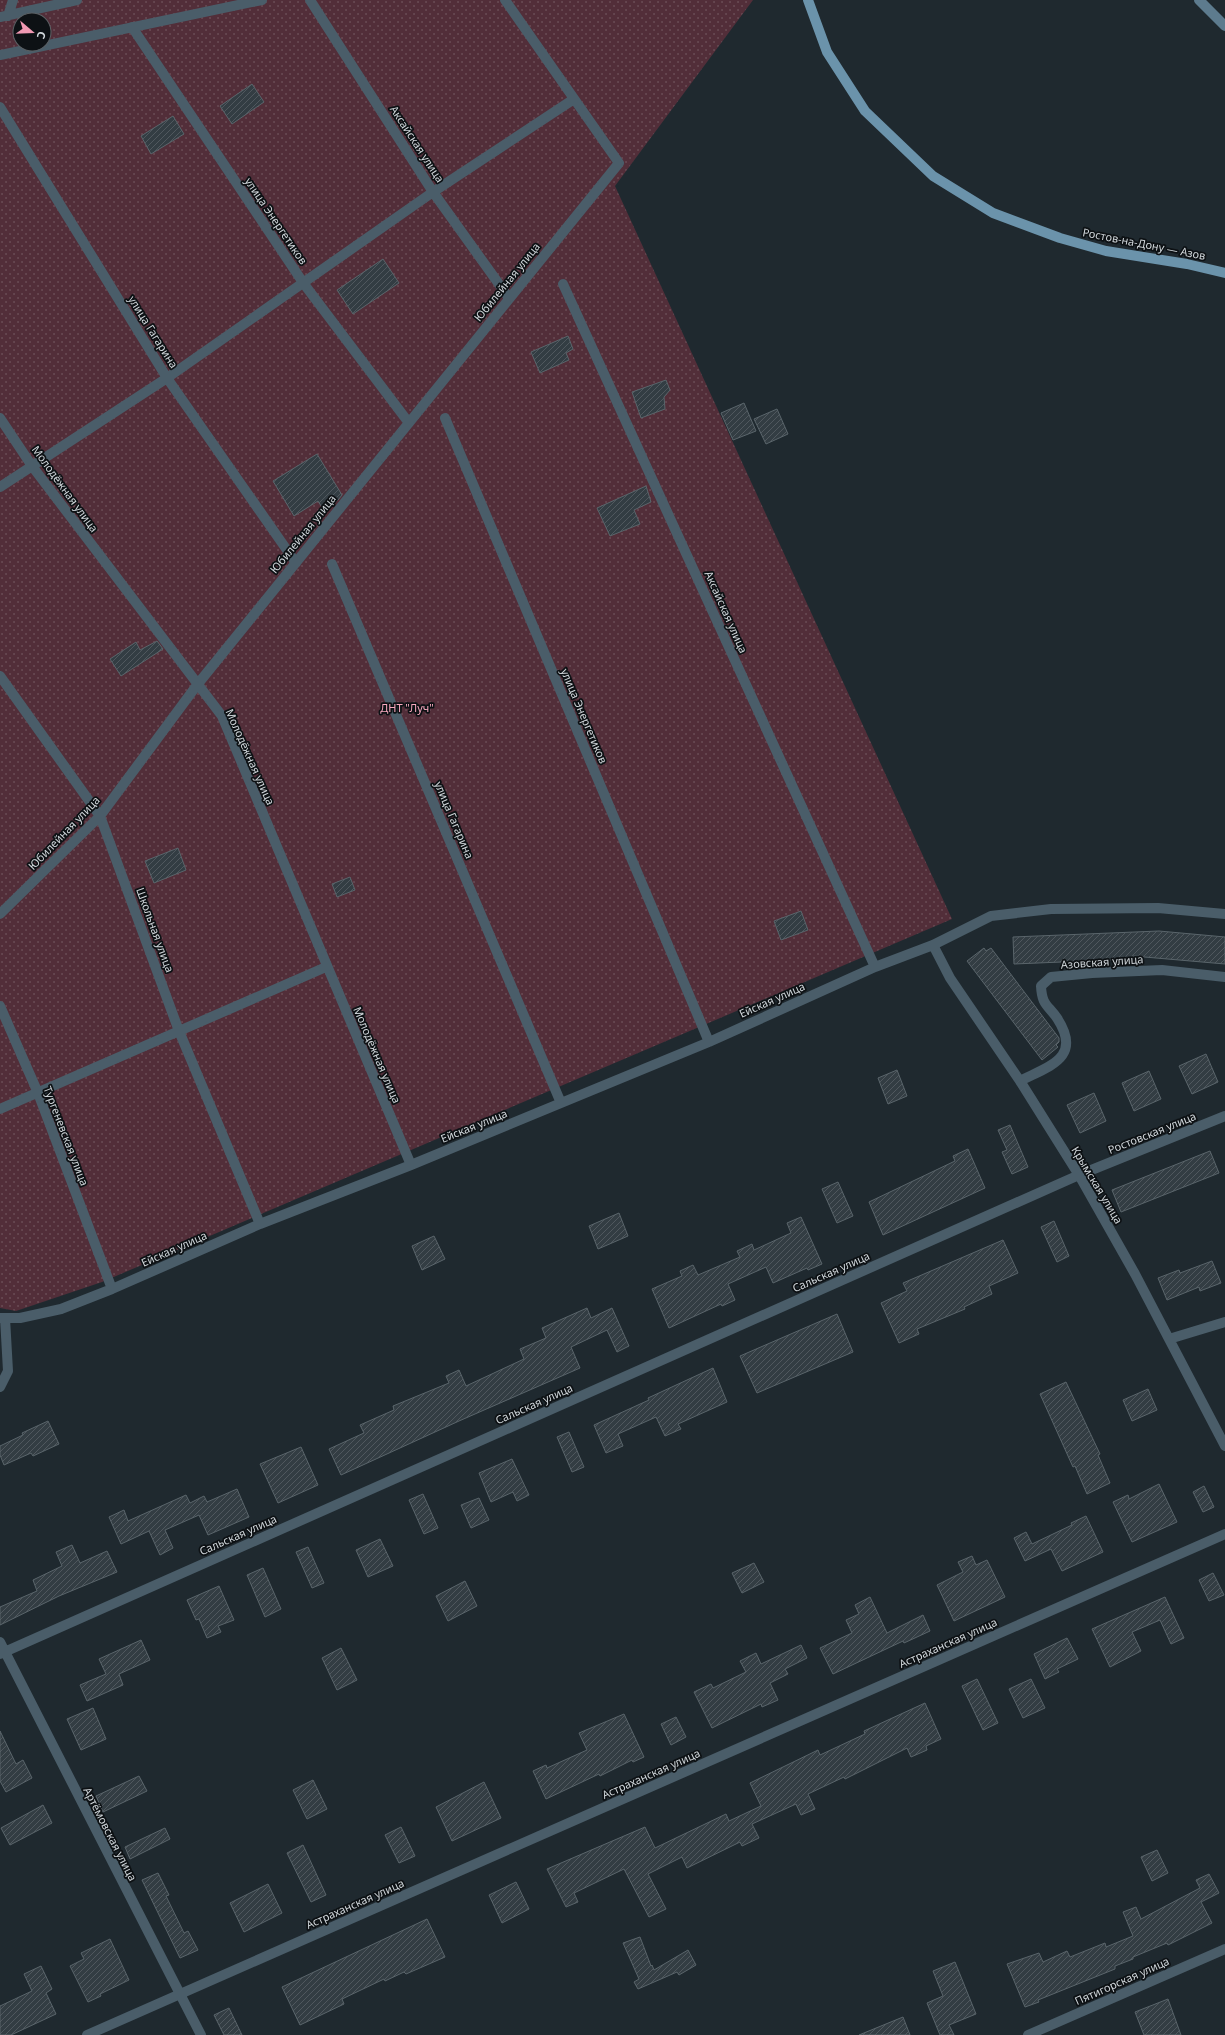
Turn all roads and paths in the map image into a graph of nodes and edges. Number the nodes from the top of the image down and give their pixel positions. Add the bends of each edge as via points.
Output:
1 (13, 0) edge
2 (77, 0) edge
3 (262, 0) edge
4 (310, 0) edge
5 (505, 0) edge
6 (808, 0) edge
7 (1199, 0) edge
8 (4, 17) edge
9 (1225, 26) edge
10 (132, 27) junction
11 (0, 55) edge
12 (574, 99) junction
13 (0, 107) edge
14 (433, 192) junction
15 (1225, 273) edge
16 (304, 284) junction
17 (563, 284) dead end
18 (509, 298) junction
19 (167, 378) junction
20 (0, 418) edge
21 (445, 418) dead end
22 (409, 423) junction
23 (32, 466) junction
24 (0, 487) edge
25 (296, 563) junction
26 (332, 564) dead end
27 (0, 676) edge
28 (197, 685) junction
29 (100, 816) junction
30 (0, 914) edge
31 (1225, 914) edge
32 (933, 945) junction
33 (326, 967) junction
34 (875, 967) junction
35 (1225, 977) edge
36 (0, 1006) edge
37 (179, 1031) junction
38 (709, 1042) junction
39 (1020, 1081) junction
40 (38, 1093) junction
41 (561, 1103) junction
42 (0, 1109) edge
43 (1225, 1116) edge
44 (411, 1165) junction
45 (1083, 1173) junction
46 (260, 1224) junction
47 (112, 1289) junction
48 (2, 1318) edge
49 (1225, 1322) edge
50 (1169, 1339) junction
51 (0, 1387) edge
52 (1225, 1446) edge
53 (1225, 1534) edge
54 (0, 1642) edge
55 (2, 1653) edge
56 (1225, 1949) edge
57 (179, 1995) junction
58 (87, 2035) edge
59 (201, 2035) edge
60 (1028, 2035) edge

1 - 8 street
2 - 8 street
3 - 10 street
4 - 14 street, Аксайская улица
5 - 12 street
6 - 15 main road, Ростов-на-Дону — Азов via 828,52 865,111 933,176 993,213 1060,238 1106,251
7 - 9 main road
10 - 11 street
10 - 16 street, улица Энергетиков
12 - 14 street
12 - 18 street, Юбилейная улица via 619,163
13 - 19 street, улица Гагарина
14 - 16 street
14 - 18 street, Аксайская улица
16 - 19 street
16 - 22 street, улица Энергетиков
17 - 34 street, Аксайская улица
18 - 22 street, Юбилейная улица
19 - 23 street
19 - 25 street, улица Гагарина
20 - 23 street, Молодёжная улица
21 - 38 street, улица Энергетиков
22 - 25 street, Юбилейная улица
23 - 24 street
23 - 28 street, Молодёжная улица
25 - 28 street, Юбилейная улица
26 - 41 street, улица Гагарина
27 - 29 street, Школьная улица
28 - 29 street, Юбилейная улица
28 - 33 street, Молодёжная улица via 222,716
29 - 30 street, Юбилейная улица
29 - 37 street, Школьная улица
31 - 32 street, Ейская улица via 1158,908 1051,909 991,916
32 - 34 street, Ейская улица
32 - 39 street, Крымская улица via 950,978
33 - 37 street
33 - 44 street, Молодёжная улица
34 - 38 street, Ейская улица
35 - 39 street, Азовская улица via 1162,970 1051,977 1041,986 1042,1000 1057,1019 1066,1037 1065,1054 1059,1061
36 - 40 street, Тургеневская улица
37 - 40 street
37 - 46 street, Школьная улица
38 - 41 street, Ейская улица
39 - 45 street, Крымская улица
40 - 42 street
40 - 47 street, Тургеневская улица
41 - 44 street, Ейская улица
43 - 45 street, Ростовская улица
44 - 46 street, Ейская улица
45 - 50 street, Крымская улица
45 - 55 street, Сальская улица
46 - 47 street, Ейская улица
47 - 48 street, Ейская улица via 61,1309 20,1318
48 - 51 street via 8,1371
49 - 50 street
50 - 52 street, Крымская улица
53 - 57 street, Астраханская улица
54 - 55 street, Артёмовская улица
55 - 57 street, Артёмовская улица
56 - 60 street, Пятигорская улица
57 - 58 street, Астраханская улица
57 - 59 street, Артёмовская улица

